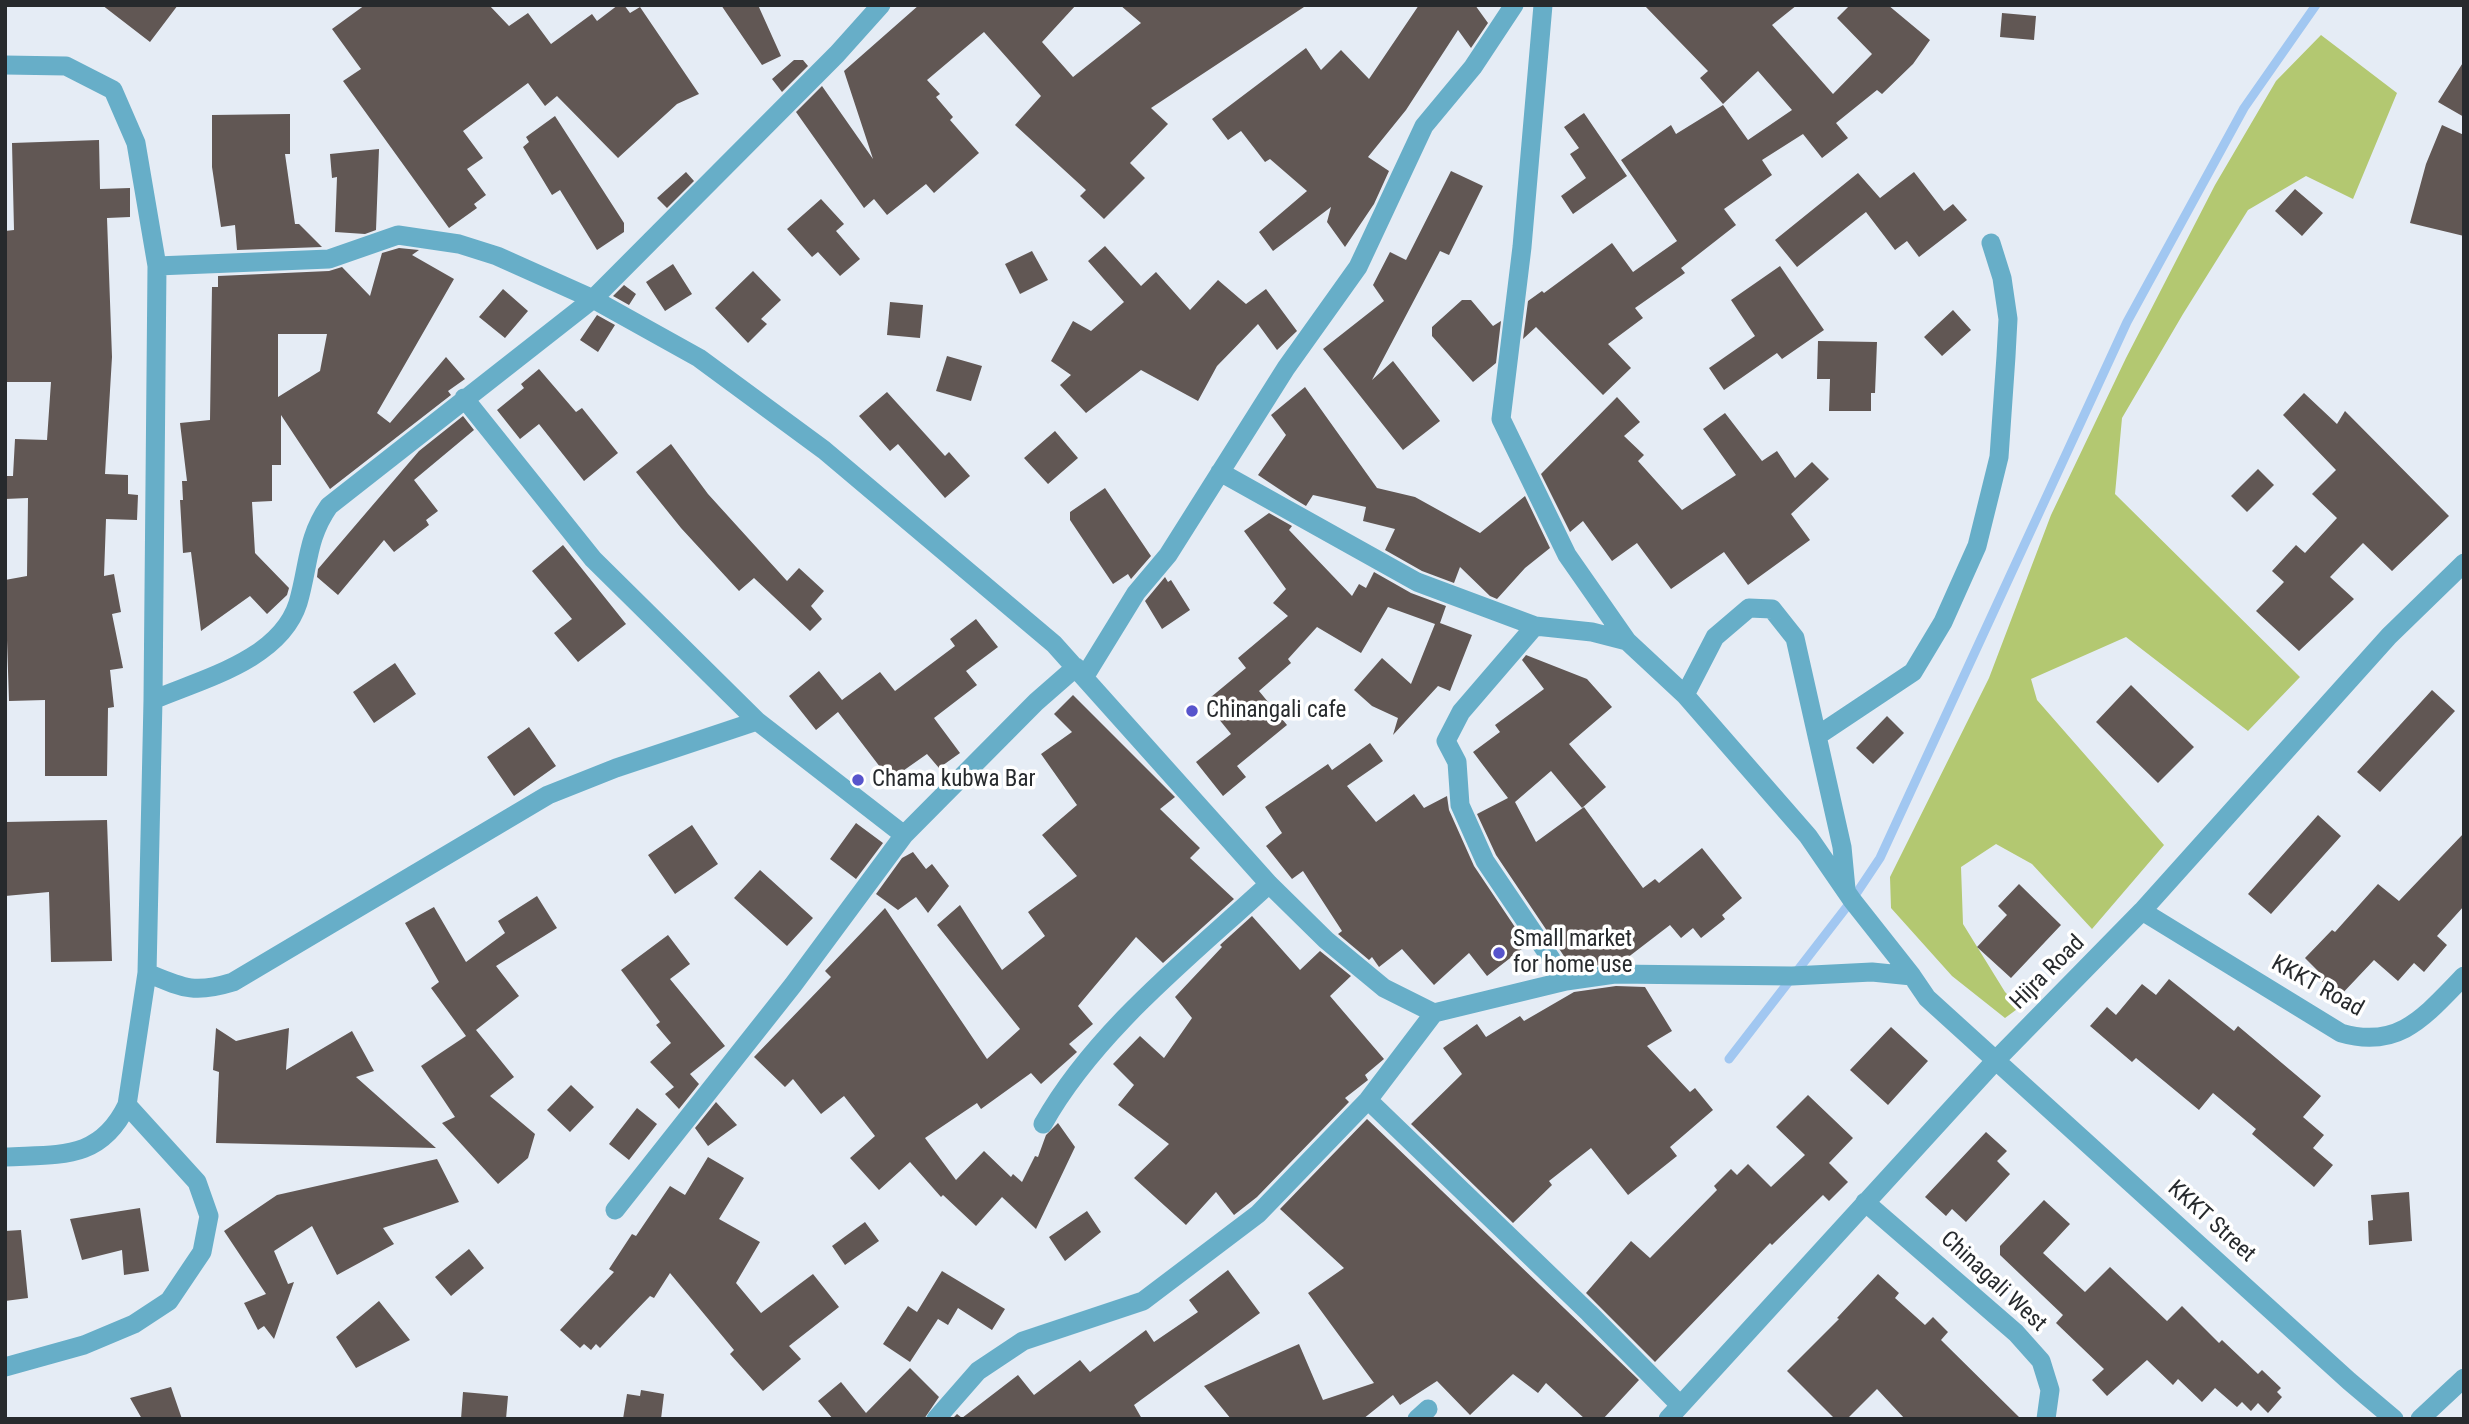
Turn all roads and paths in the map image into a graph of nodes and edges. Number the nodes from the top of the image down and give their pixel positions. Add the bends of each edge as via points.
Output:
1 (881, 5) edge
2 (1514, 5) edge
3 (1543, 5) edge
4 (5, 65) edge
5 (1991, 243) dead end
6 (157, 266) junction
7 (593, 299) junction
8 (464, 398) junction
9 (1220, 472) junction
10 (2464, 563) edge
11 (1535, 626) junction
12 (1627, 642) junction
13 (1080, 671) junction
14 (1685, 695) junction
15 (153, 700) junction
16 (757, 721) junction
17 (1817, 736) junction
18 (904, 835) junction
19 (1269, 884) junction
20 (1846, 890) junction
21 (2142, 911) junction
22 (146, 974) junction
23 (1912, 976) junction
24 (2464, 976) edge
25 (1566, 981) junction
26 (1434, 1013) junction
27 (1997, 1059) junction
28 (1368, 1100) junction
29 (127, 1105) junction
30 (1043, 1124) dead end
31 (5, 1157) edge
32 (1865, 1202) junction
33 (615, 1210) dead end
34 (5, 1367) edge
35 (2464, 1378) edge
36 (1674, 1412) edge
37 (936, 1419) edge
38 (2046, 1419) edge
39 (2395, 1419) edge
40 (2420, 1419) edge

1 - 7 street
2 - 9 street via 1473,67 1424,126 1358,267
3 - 12 street via 1501,419 1567,555
4 - 6 street via 66,66 113,90 136,143
5 - 17 street via 2008,319 1999,457 1977,546 1943,622 1913,671
6 - 7 street via 329,259 398,235 459,244 497,256
6 - 15 street
7 - 8 street
7 - 13 street via 699,358 824,450
8 - 15 street via 329,506 315,527 297,605 277,635 250,658
8 - 16 street via 593,559
9 - 11 street via 1418,582
9 - 13 street
10 - 21 street, Hijra Road via 2389,636
11 - 12 street via 1592,632
11 - 25 street via 1461,712 1446,741 1457,762 1460,805 1485,860
12 - 14 street, KKKT Street
13 - 18 street via 1027,711
13 - 19 street
14 - 17 street via 1714,637 1749,608 1772,610 1795,638
14 - 20 street, KKKT Street via 1808,836
15 - 22 street
16 - 18 street
16 - 22 street via 548,795 233,982 204,991
17 - 20 street via 1842,847
18 - 33 street via 793,985
19 - 26 street via 1325,940 1384,988
19 - 30 street via 1104,1041 1063,1089
20 - 23 street, KKKT Street
21 - 24 street, KKKT Road via 2341,1033 2364,1040 2383,1039 2404,1029
21 - 27 street, Hijra Road
22 - 29 street
23 - 25 street via 1872,972 1615,974
23 - 27 street, KKKT Street via 1927,998
25 - 26 street
26 - 28 street
27 - 32 street, Hijra Road
27 - 39 street, KKKT Street
28 - 36 street via 1590,1312
28 - 37 street via 1258,1214 1160,1290 1143,1301 1023,1341 978,1371
29 - 31 street via 117,1125 79,1153
29 - 34 street via 197,1182 209,1216 202,1252 169,1301 134,1324 85,1345
32 - 36 street, Hijra Road
32 - 38 street, Chinagali West via 2016,1333 2041,1361 2050,1390
35 - 40 street

